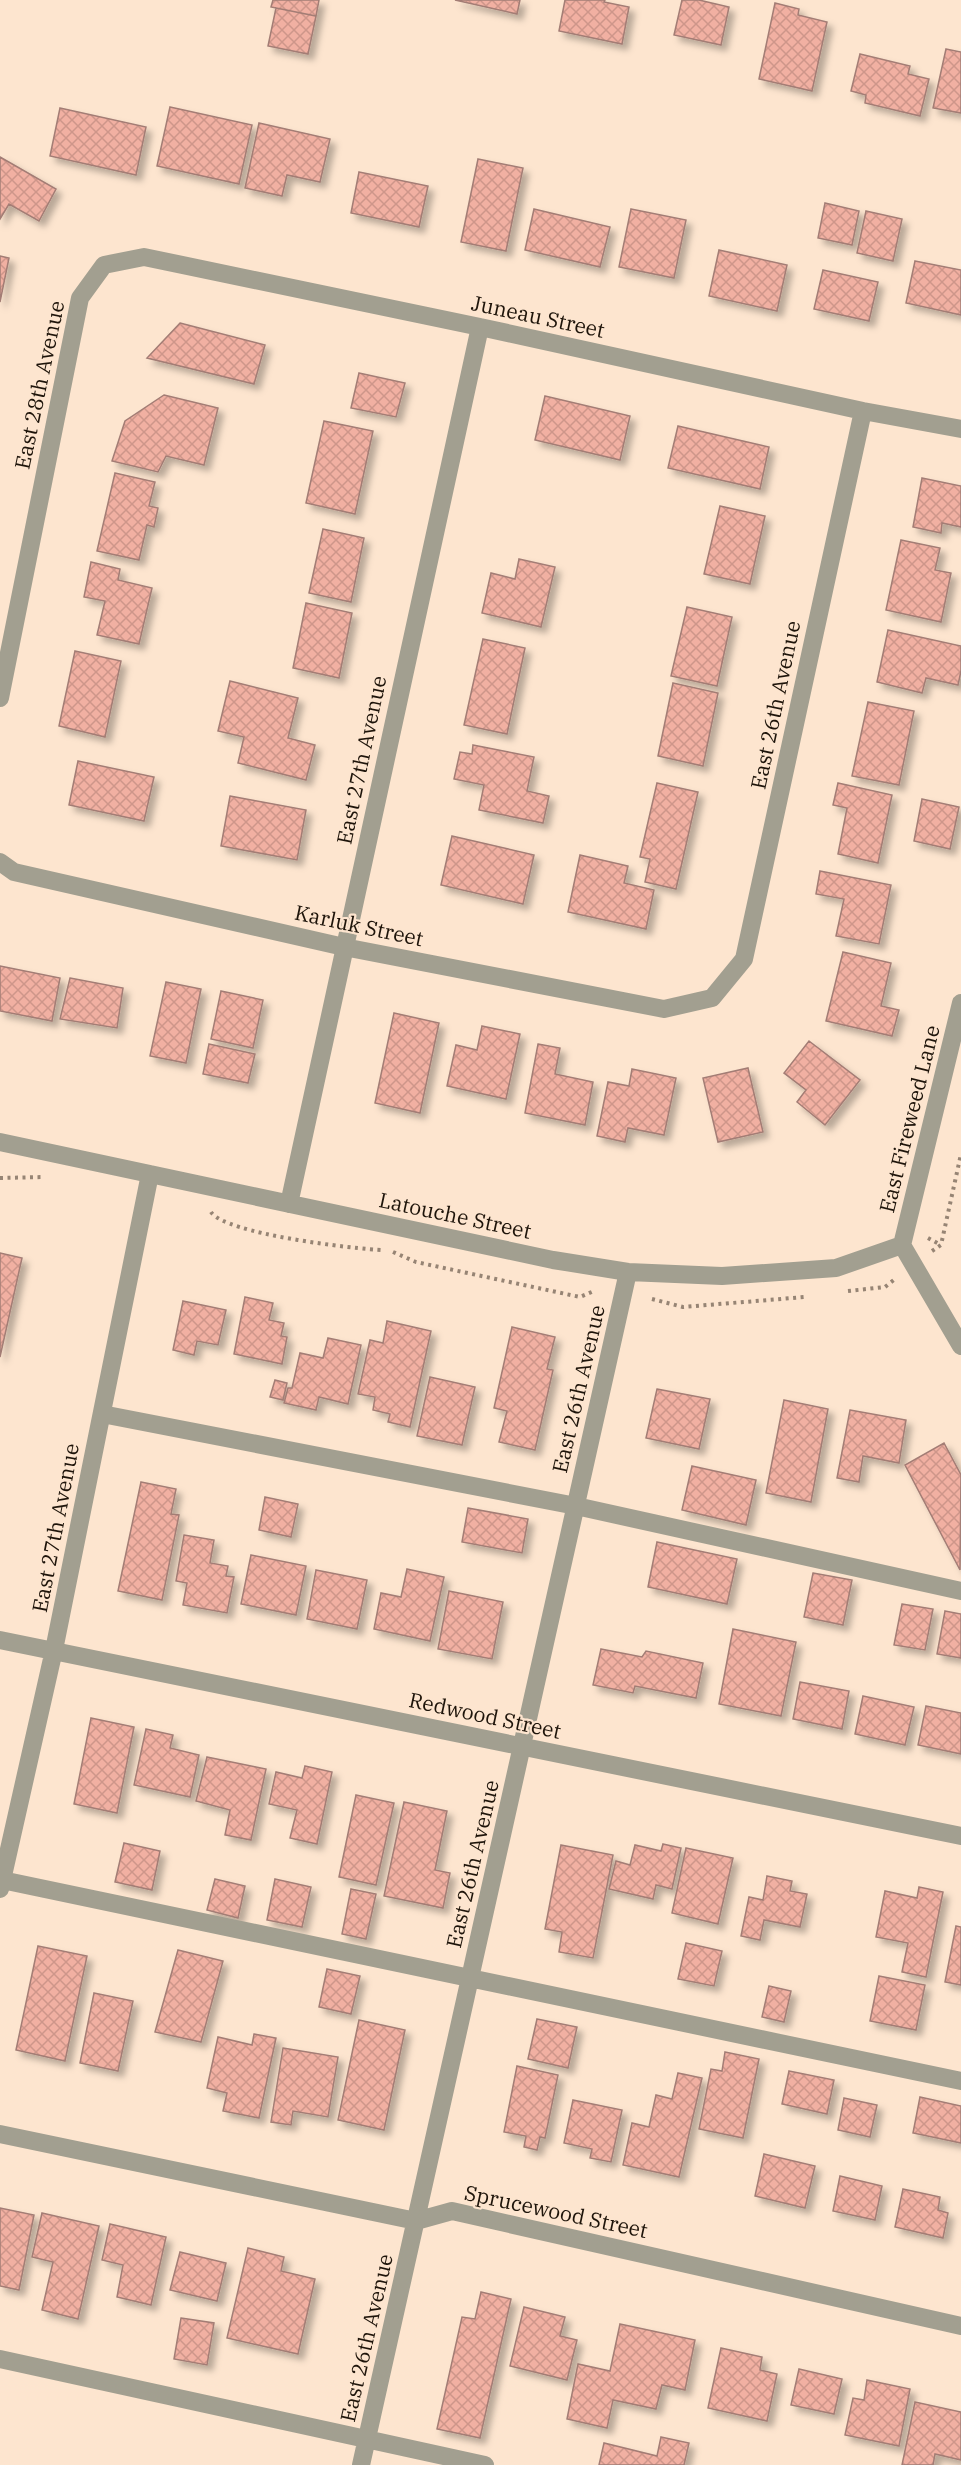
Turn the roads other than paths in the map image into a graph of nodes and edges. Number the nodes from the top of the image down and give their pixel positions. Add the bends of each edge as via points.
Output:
1 (104, 265) joint
2 (480, 327) junction
3 (863, 411) junction
4 (961, 429) edge
5 (0, 698) edge
6 (0, 862) edge
7 (344, 947) junction
8 (712, 998) joint
9 (961, 1004) edge
10 (0, 1142) edge
11 (150, 1174) junction
12 (289, 1204) junction
13 (902, 1245) junction
14 (628, 1272) junction
15 (961, 1346) edge
16 (102, 1414) junction
17 (576, 1506) junction
18 (961, 1591) edge
19 (0, 1640) edge
20 (54, 1650) junction
21 (522, 1747) junction
22 (961, 1836) edge
23 (1, 1885) edge
24 (470, 1978) junction
25 (961, 2081) edge
26 (0, 2134) edge
27 (416, 2221) junction
28 (961, 2326) edge
29 (0, 2359) edge
30 (367, 2439) junction
31 (361, 2465) edge
32 (485, 2465) edge

1 - 2 street, Juneau Street via 144,257
1 - 5 street, East 28th Avenue via 80,298
2 - 3 street, Juneau Street
2 - 7 street, East 27th Avenue
3 - 4 street, Juneau Street
3 - 8 street, East 26th Avenue via 744,959
6 - 7 street, Karluk Street via 14,872
7 - 8 street, Karluk Street via 664,1009
7 - 12 street, East 27th Avenue
9 - 13 street, East Fireweed Lane
10 - 11 street, Latouche Street
11 - 12 street, Latouche Street
11 - 16 street, East 27th Avenue
12 - 14 street, Latouche Street
13 - 14 street, Latouche Street via 836,1268 722,1276
13 - 15 street
14 - 17 street, East 26th Avenue
16 - 17 street
16 - 20 street, East 27th Avenue
17 - 18 street
17 - 21 street, East 26th Avenue
19 - 20 street, Redwood Street
20 - 21 street, Redwood Street
20 - 23 street, East 27th Avenue
21 - 22 street, Redwood Street
21 - 24 street, East 26th Avenue
23 - 24 street
24 - 25 street
24 - 27 street, East 26th Avenue
26 - 27 street, Sprucewood Street
27 - 28 street, Sprucewood Street via 453,2211
27 - 30 street, East 26th Avenue
29 - 30 street
30 - 31 street, East 26th Avenue
30 - 32 street

